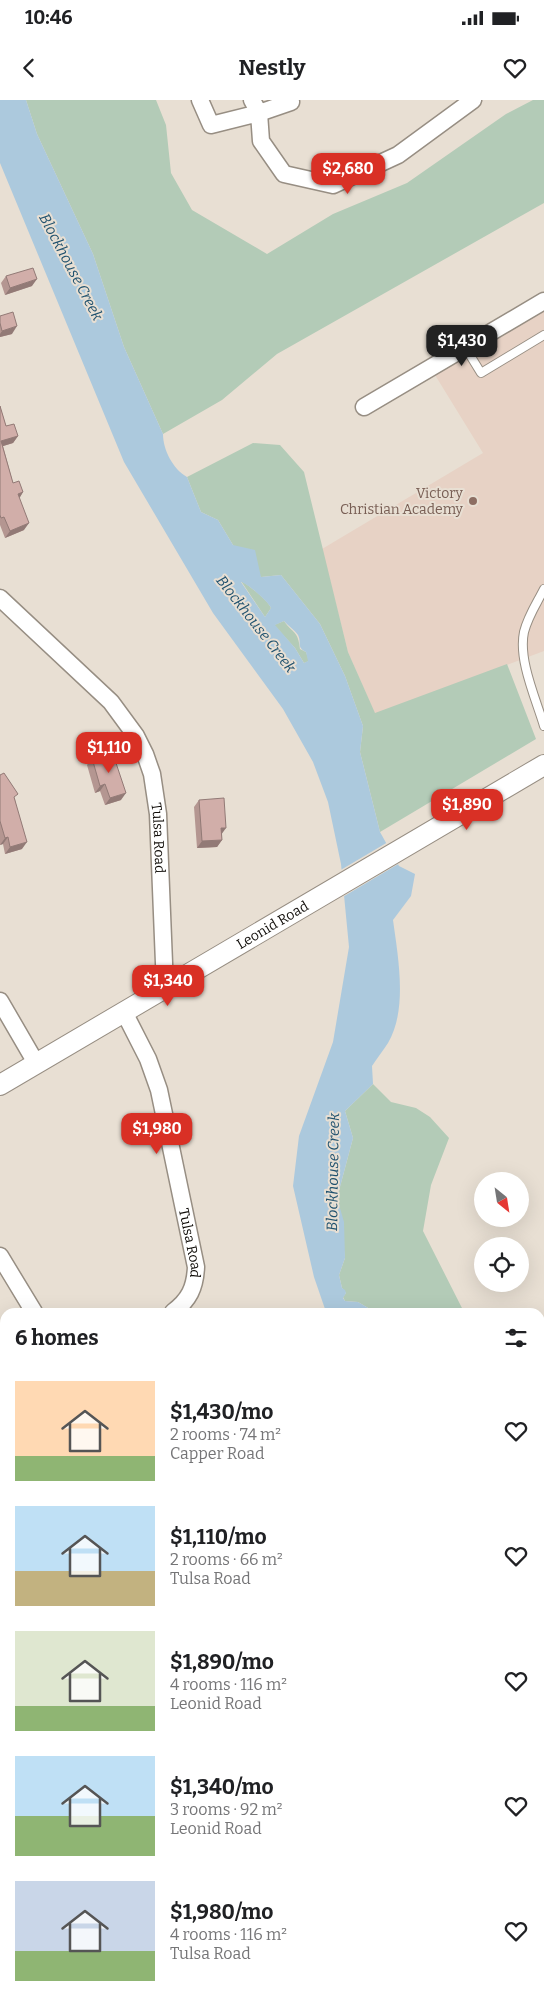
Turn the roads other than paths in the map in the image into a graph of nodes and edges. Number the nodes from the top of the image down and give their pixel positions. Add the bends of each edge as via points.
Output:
1 (200, 100) edge
2 (290, 100) edge
3 (473, 100) edge
4 (255, 106) edge
5 (543, 304) edge
6 (544, 335) edge
7 (465, 347) junction
8 (364, 406) dead end
9 (544, 589) edge
10 (0, 598) edge
11 (544, 726) edge
12 (544, 765) edge
13 (165, 988) junction
14 (0, 1001) edge
15 (124, 1012) junction
16 (36, 1063) junction
17 (0, 1085) edge
18 (0, 1256) edge
19 (32, 1308) edge
20 (178, 1308) edge

1 - 4 street via 211,125
2 - 4 street
3 - 4 street via 398,155 333,185 284,174 260,141
5 - 7 street
6 - 7 lane via 481,373
7 - 8 street
9 - 11 lane via 524,633 524,659
10 - 13 street, Tulsa Road via 111,702 145,754 152,774 158,814
12 - 13 street, Leonid Road
13 - 15 street, Leonid Road
14 - 16 street
15 - 16 street, Leonid Road
15 - 20 street, Tulsa Road via 148,1059 159,1090 196,1267 191,1293
16 - 17 street, Leonid Road
18 - 19 street

